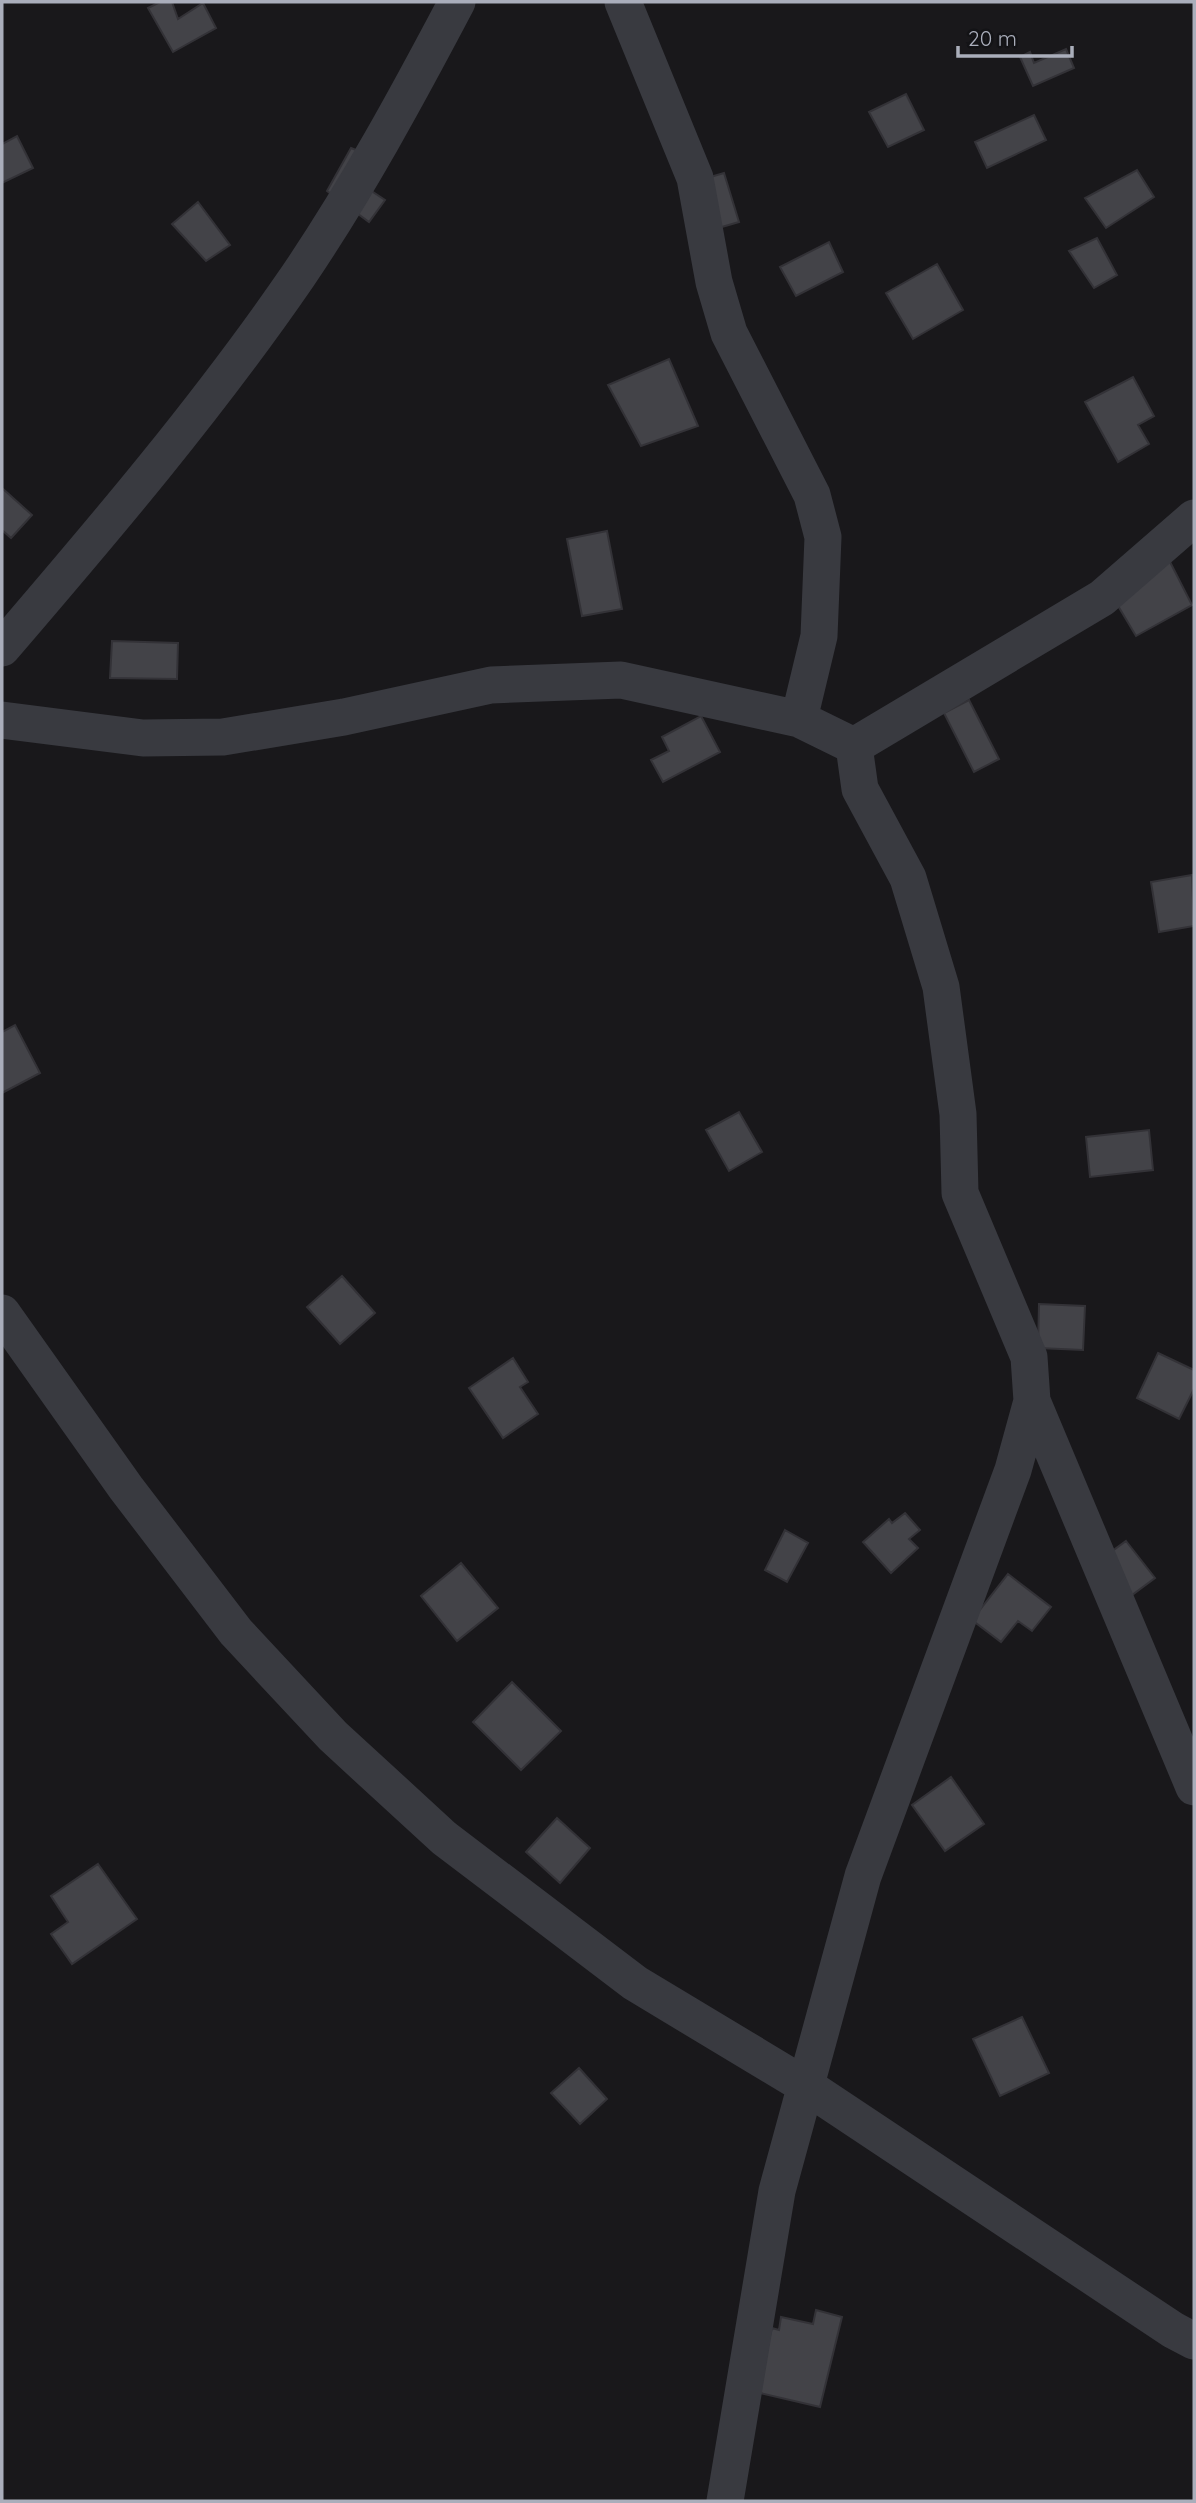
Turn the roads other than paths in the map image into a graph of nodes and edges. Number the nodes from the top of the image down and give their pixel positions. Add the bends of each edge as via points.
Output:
1 (457, 2) edge
2 (623, 2) edge
3 (1194, 518) edge
4 (2, 648) edge
5 (799, 719) junction
6 (2, 720) edge
7 (854, 746) junction
8 (2, 1313) edge
9 (1032, 1401) junction
10 (1194, 1787) edge
11 (806, 2085) junction
12 (1194, 2341) edge
13 (725, 2501) edge

1 - 4 street via 405,100 299,274 139,488
2 - 5 street via 695,178 714,282 729,333 812,495 823,537 819,636
3 - 7 street via 1102,598
5 - 6 street via 621,680 491,685 223,737 144,738
5 - 7 street
7 - 9 street via 860,789 908,878 941,987 958,1114 961,1194 1029,1357
8 - 11 street via 126,1488 236,1632 333,1736 444,1838 635,1983
9 - 10 street
9 - 11 street via 1013,1470 863,1876
11 - 12 street
11 - 13 street via 777,2191

